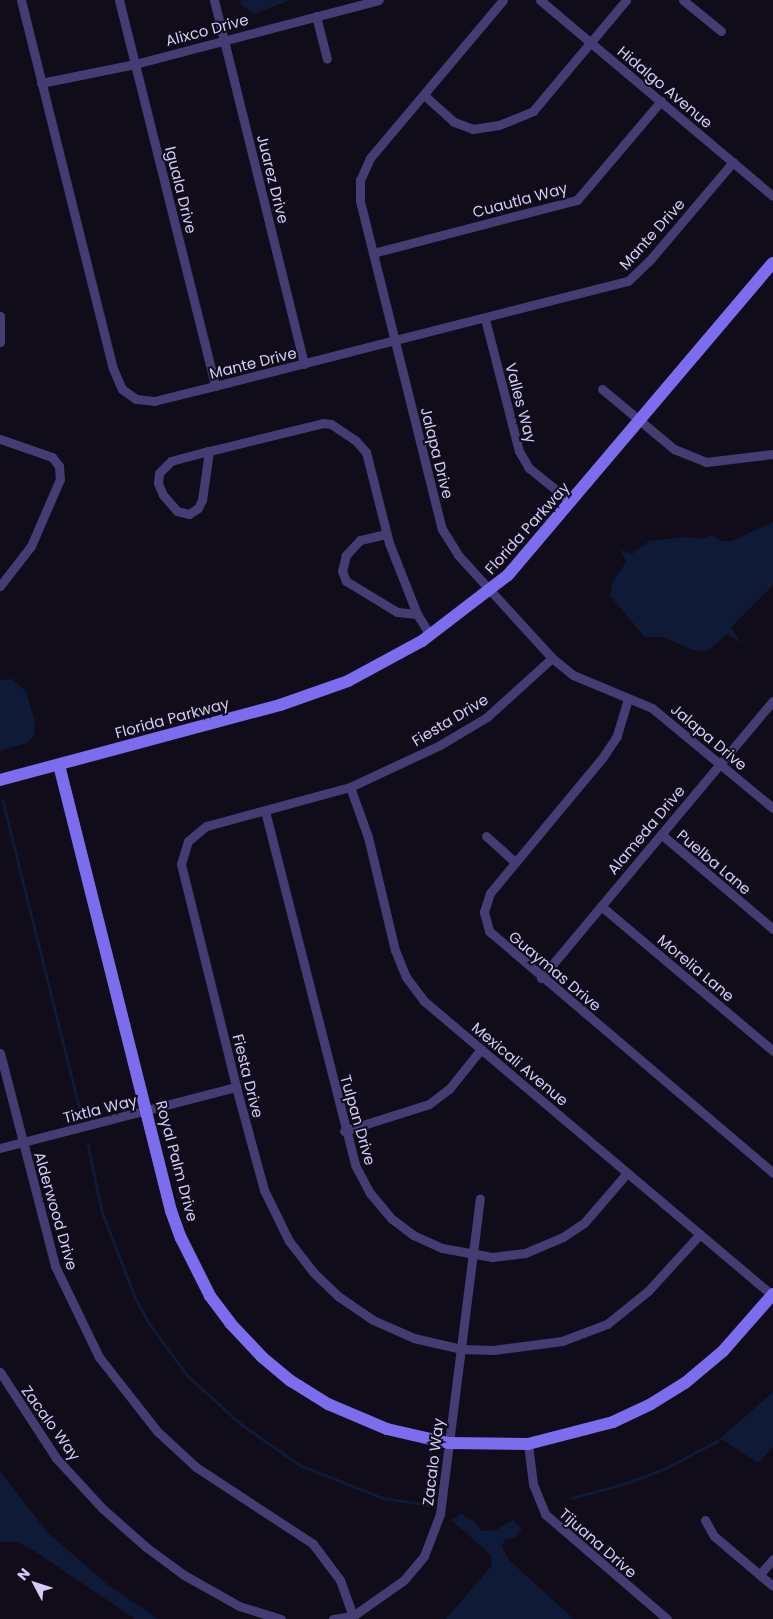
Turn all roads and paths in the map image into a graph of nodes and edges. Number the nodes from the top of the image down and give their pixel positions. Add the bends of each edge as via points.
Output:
1 (21, 0) edge
2 (119, 0) edge
3 (214, 0) edge
4 (379, 0) edge
5 (503, 0) edge
6 (540, 0) edge
7 (626, 0) edge
8 (683, 0) edge
9 (316, 16) junction
10 (721, 31) dead end
11 (224, 40) junction
12 (590, 42) junction
13 (327, 59) dead end
14 (135, 64) junction
15 (42, 83) junction
16 (424, 95) junction
17 (661, 101) junction
18 (733, 162) junction
19 (773, 196) edge
20 (373, 253) junction
21 (773, 263) edge
22 (0, 316) edge
23 (486, 319) junction
24 (0, 342) edge
25 (396, 342) junction
26 (304, 364) junction
27 (215, 386) junction
28 (602, 389) dead end
29 (640, 421) junction
30 (0, 439) edge
31 (209, 451) junction
32 (773, 454) edge
33 (572, 502) junction
34 (386, 534) junction
35 (0, 586) edge
36 (490, 592) junction
37 (417, 614) junction
38 (430, 635) junction
39 (552, 658) junction
40 (628, 699) junction
41 (773, 700) edge
42 (720, 764) junction
43 (59, 765) junction
44 (0, 780) edge
45 (350, 787) junction
46 (773, 808) edge
47 (265, 811) junction
48 (661, 834) junction
49 (486, 836) dead end
50 (515, 862) junction
51 (600, 906) junction
52 (773, 929) edge
53 (541, 978) junction
54 (481, 1049) junction
55 (773, 1051) edge
56 (0, 1053) edge
57 (236, 1088) junction
58 (146, 1111) junction
59 (344, 1131) junction
60 (22, 1143) junction
61 (0, 1148) edge
62 (627, 1173) junction
63 (773, 1173) edge
64 (480, 1199) dead end
65 (700, 1234) junction
66 (474, 1256) junction
67 (773, 1295) edge
68 (461, 1349) junction
69 (0, 1372) edge
70 (448, 1443) junction
71 (528, 1444) junction
72 (705, 1520) dead end
73 (773, 1558) edge
74 (760, 1574) junction
75 (773, 1586) edge
76 (353, 1618) edge
77 (281, 1619) edge
78 (333, 1619) edge
79 (667, 1619) edge

1 - 15 street, Mante Drive
2 - 14 street, Iguala Drive
3 - 11 street, Juarez Drive
4 - 9 street, Alixco Drive
5 - 16 street, Jalapa Drive
6 - 12 street, Hidalgo Avenue
7 - 12 street
8 - 10 street
9 - 11 street, Alixco Drive
9 - 13 street
11 - 14 street, Alixco Drive
11 - 26 street, Juarez Drive
12 - 16 street via 533,111 500,124 473,129 454,122
12 - 17 street, Hidalgo Avenue
14 - 15 street, Alixco Drive
14 - 27 street, Iguala Drive
15 - 27 street, Mante Drive via 112,366 122,389 136,399 154,401
16 - 20 street, Jalapa Drive via 370,158 360,180 360,201
17 - 18 street, Hidalgo Avenue
17 - 20 street, Cuautla Way via 577,200
18 - 19 street, Hidalgo Avenue
18 - 23 street, Mante Drive via 650,261 628,281
20 - 25 street, Jalapa Drive
21 - 29 street, Florida Parkway
22 - 24 street
23 - 25 street, Mante Drive
23 - 33 street, Valles Way via 519,451 529,468
25 - 26 street, Mante Drive
25 - 36 street, Jalapa Drive via 442,529 458,555
26 - 27 street, Mante Drive
28 - 29 street
29 - 32 street via 674,449 706,462
29 - 33 street, Florida Parkway
30 - 35 street via 52,457 59,466 60,480 31,546
31 - 31 street via 171,462 159,473 163,495 177,511 189,514 198,508
31 - 34 street via 322,423 331,424 366,452
33 - 36 street, Florida Parkway
34 - 37 street
34 - 37 street via 360,540 346,556 342,571 346,581 397,612
36 - 38 street, Florida Parkway
36 - 39 street, Jalapa Drive
37 - 38 street
38 - 43 street, Florida Parkway via 348,681 280,705
39 - 40 street, Jalapa Drive via 573,675
39 - 45 street, Fiesta Drive via 487,717 440,745
40 - 42 street, Jalapa Drive via 652,708
40 - 50 street, Guaymas Drive via 617,736 603,757
41 - 42 street, Alameda Drive
42 - 46 street, Jalapa Drive
42 - 48 street, Alameda Drive
43 - 44 street, Florida Parkway
43 - 58 street, Royal Palm Drive
45 - 47 street, Fiesta Drive
45 - 54 street, Mexicali Avenue via 368,837 395,950 406,977 424,1000
47 - 57 street, Fiesta Drive via 206,826 193,835 182,855
47 - 59 street, Tulpan Drive
48 - 51 street, Alameda Drive
48 - 52 street, Puelba Lane
49 - 50 street
50 - 53 street, Guaymas Drive via 490,893 484,912 489,931
51 - 53 street, Alameda Drive
51 - 55 street, Morelia Lane
53 - 63 street, Guaymas Drive
54 - 59 street via 449,1089 429,1104
54 - 62 street, Mexicali Avenue
56 - 60 street, Alderwood Drive
57 - 58 street, Tixtla Way
57 - 68 street, Fiesta Drive via 269,1204 289,1241 314,1272 338,1296 395,1331
58 - 60 street, Tixtla Way
58 - 70 street, Royal Palm Drive via 181,1238 210,1296 230,1323 262,1357 291,1381 328,1404 387,1429
59 - 66 street, Tulpan Drive via 358,1172 370,1193 392,1219 413,1235 442,1248
60 - 61 street, Tixtla Way
60 - 76 street, Alderwood Drive via 55,1266 99,1357 151,1424 196,1467 313,1544 337,1574
62 - 65 street, Mexicali Avenue
62 - 66 street, Tulpan Drive via 584,1223 563,1237 524,1253
64 - 66 street, Zacalo Way
65 - 67 street, Mexicali Avenue
65 - 68 street, Fiesta Drive via 648,1291 607,1324 544,1344 510,1350
66 - 68 street, Zacalo Way
67 - 71 street, Royal Palm Drive via 723,1350 685,1383 651,1404 613,1422
68 - 70 street, Zacalo Way
69 - 77 street, Zacalo Way via 56,1458 109,1514 184,1575 239,1606
70 - 71 street, Royal Palm Drive
70 - 76 street, Zacalo Way via 440,1514 424,1556 394,1590
71 - 79 street, Tijuana Drive via 533,1484 545,1514
72 - 74 street via 714,1536
73 - 74 street
74 - 75 street
76 - 78 street, Zacalo Way

